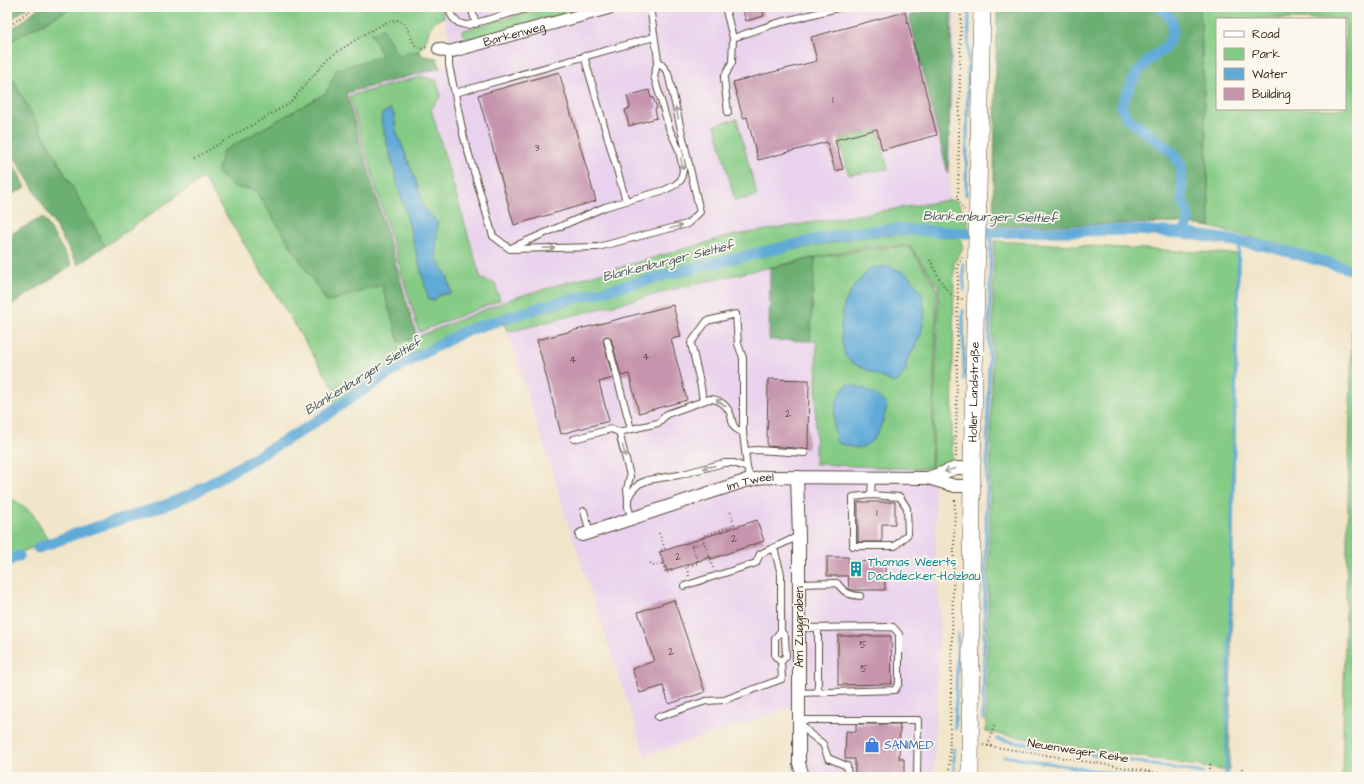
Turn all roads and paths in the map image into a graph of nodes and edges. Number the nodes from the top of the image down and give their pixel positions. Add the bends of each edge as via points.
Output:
1 (34, 7) edge
2 (448, 7) edge
3 (471, 7) edge
4 (612, 7) edge
5 (650, 7) edge
6 (725, 7) edge
7 (841, 7) edge
8 (962, 7) edge
9 (982, 7) edge
10 (506, 8) dead end
11 (530, 8) edge
12 (511, 13) junction
13 (476, 24) junction
14 (7, 28) edge
15 (654, 37) junction
16 (732, 38) junction
17 (444, 51) junction
18 (584, 56) junction
19 (658, 60) junction
20 (455, 93) junction
21 (728, 113) dead end
22 (195, 158) dead end
23 (626, 201) junction
24 (972, 215) junction
25 (510, 249) junction
26 (971, 249) junction
27 (930, 260) dead end
28 (957, 299) junction
29 (607, 340) dead end
30 (702, 401) junction
31 (631, 429) junction
32 (619, 432) junction
33 (743, 433) junction
34 (574, 439) dead end
35 (745, 451) junction
36 (805, 453) dead end
37 (747, 468) junction
38 (964, 468) junction
39 (797, 477) junction
40 (872, 477) junction
41 (928, 478) junction
42 (751, 480) junction
43 (955, 486) junction
44 (972, 486) junction
45 (871, 495) junction
46 (628, 498) junction
47 (730, 510) dead end
48 (584, 511) dead end
49 (632, 519) junction
50 (660, 533) dead end
51 (586, 534) joint
52 (799, 536) junction
53 (704, 542) junction
54 (774, 548) junction
55 (650, 563) dead end
56 (663, 563) junction
57 (672, 570) dead end
58 (715, 576) junction
59 (692, 584) junction
60 (799, 584) junction
61 (684, 586) dead end
62 (860, 596) dead end
63 (799, 628) junction
64 (818, 628) junction
65 (781, 631) junction
66 (781, 662) junction
67 (818, 693) junction
68 (799, 694) junction
69 (658, 717) dead end
70 (798, 720) junction
71 (994, 726) dead end
72 (970, 744) junction
73 (988, 746) junction
74 (1210, 763) dead end
75 (1242, 768) dead end
76 (1149, 771) junction
77 (802, 777) edge
78 (848, 777) edge
79 (917, 777) edge
80 (949, 777) edge
81 (970, 777) edge
82 (1150, 777) edge
83 (1183, 777) edge
84 (1210, 777) edge
85 (1240, 777) edge

1 - 14 path
2 - 13 lane via 458,24
3 - 13 lane
4 - 17 street, Barkenweg
5 - 15 lane
6 - 16 lane
7 - 16 lane
8 - 24 path via 958,200
9 - 24 main road, Holler Landstraße
10 - 12 lane
11 - 12 lane
12 - 13 lane
15 - 18 lane
15 - 19 lane
16 - 21 lane via 732,62 724,78
17 - 20 lane
17 - 22 path via 428,47 420,49 414,44 406,26 398,20 389,21 328,58 290,103
18 - 20 lane
18 - 23 lane
19 -> 23 lane via 654,76 669,128 679,150 683,170 681,180 665,190
25 -> 19 lane via 598,247 687,224 700,212 668,73
20 - 25 lane via 464,138 494,236
23 - 25 lane via 606,207
24 - 26 main road, Holler Landstraße
26 - 28 path via 958,265
26 - 38 main road, Holler Landstraße
27 - 28 path via 946,290
28 - 38 path
29 - 31 lane
30 - 31 lane via 667,414 658,423
33 -> 30 lane via 736,428 725,405 714,399
30 - 33 lane via 691,343 707,321 736,314 738,344 743,358
31 - 32 lane
32 - 34 lane via 611,429
32 -> 46 lane via 630,476
33 - 35 lane
35 - 36 lane
35 - 37 lane
37 - 42 lane
37 -> 46 lane via 734,463 724,463 648,480 639,484
38 -> 41 street, Im Tweel
38 - 44 main road, Holler Landstraße
39 - 40 street, Im Tweel
39 - 42 street, Im Tweel via 764,477
39 - 52 street, Am Zuggraben
40 - 41 street, Im Tweel
40 - 45 lane
41 - 43 street, Im Tweel
42 - 49 street, Im Tweel
43 - 44 street, Im Tweel
43 - 80 path
44 - 72 main road, Holler Landstraße
45 - 45 lane via 900,497 906,508 908,534 895,546 853,546 853,497
46 - 49 lane
47 - 53 path via 734,525 702,536
48 - 51 lane
49 - 51 street, Im Tweel
50 - 56 path via 665,549 659,551
52 - 54 lane
52 - 60 street, Am Zuggraben
53 - 58 path
53 - 59 path via 692,546 698,563 686,567
54 - 58 lane via 760,554 756,563
54 - 65 lane via 781,574
55 - 56 path via 654,566
56 - 57 path via 666,574
58 - 59 lane
59 - 61 lane
60 - 62 lane via 837,583 844,592
60 - 63 street, Am Zuggraben
63 - 64 lane
63 - 68 street, Am Zuggraben
64 - 67 lane
64 - 67 lane via 893,627 899,634 900,683 895,690
65 - 66 lane via 785,637 786,656
65 - 66 lane via 775,638 775,656
66 - 69 lane via 782,679 724,700 706,701
67 - 68 lane
68 - 70 street, Am Zuggraben
70 - 77 street, Am Zuggraben via 799,763
70 - 78 lane via 823,744 828,758 847,766
70 - 79 lane via 918,720
71 - 73 path
72 - 73 path, Neuenweger Reihe
72 - 81 main road, Holler Landstraße
73 - 76 path, Neuenweger Reihe
74 - 84 path
75 - 85 path
76 - 82 path
76 - 83 path, Neuenweger Reihe

